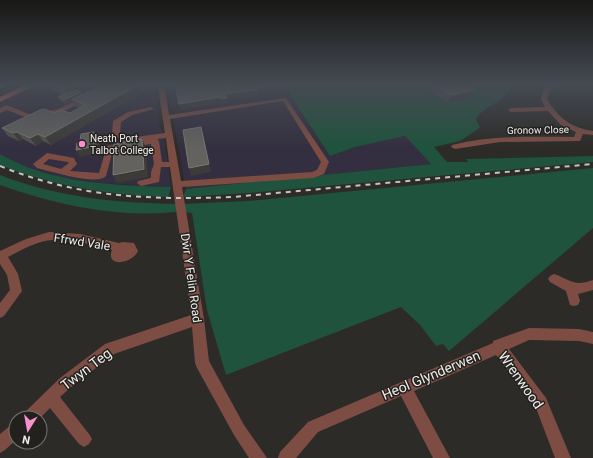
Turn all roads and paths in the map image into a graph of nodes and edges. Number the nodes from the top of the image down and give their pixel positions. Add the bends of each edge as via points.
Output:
1 (73, 105) edge
2 (165, 105) edge
3 (243, 105) edge
4 (289, 105) edge
5 (547, 105) edge
6 (151, 109) dead end
7 (548, 109) junction
8 (0, 110) edge
9 (511, 110) dead end
10 (167, 117) junction
11 (580, 132) junction
12 (593, 133) edge
13 (170, 135) junction
14 (455, 147) dead end
15 (158, 164) junction
16 (175, 165) junction
17 (63, 172) dead end
18 (141, 183) dead end
19 (177, 184) junction
20 (120, 248) dead end
21 (0, 256) edge
22 (554, 279) dead end
23 (593, 285) edge
24 (571, 289) junction
25 (574, 301) dead end
26 (0, 312) edge
27 (198, 319) junction
28 (593, 338) edge
29 (498, 346) junction
30 (404, 387) junction
31 (51, 397) junction
32 (37, 410) edge
33 (84, 439) dead end
34 (259, 458) edge
35 (286, 458) edge
36 (442, 458) edge
37 (563, 458) edge

1 - 8 street via 60,112 30,117 7,107
2 - 10 street, Dŵr Y Felin Road
3 - 10 street
4 - 19 street via 325,162 321,172 313,175
5 - 7 street
6 - 13 street via 130,113 117,121 116,134 127,142
7 - 9 street
7 - 11 street via 568,127
10 - 13 street, Dŵr Y Felin Road
11 - 12 street
11 - 14 street, Gronow Close via 577,139 493,141
13 - 16 street, Dŵr Y Felin Road
15 - 16 street
15 - 17 street via 155,141 110,148 102,176 84,177
15 - 18 street via 156,180
16 - 19 street, Dŵr Y Felin Road
19 - 27 street, Dŵr Y Felin Road
20 - 21 street, Ffrwd Vale via 53,236 31,241
21 - 26 street, Ffrwd Vale via 12,274 16,291
22 - 24 street
23 - 24 street
24 - 25 street
27 - 31 street, Twyn Teg via 110,349 65,383
27 - 34 street, Dŵr Y Felin Road via 202,363 239,430
28 - 29 street, Heol Glynderwen via 579,335 529,334
29 - 30 street, Heol Glynderwen
29 - 37 street, Wrenwood via 541,403
30 - 35 street, Heol Glynderwen via 312,427
30 - 36 street
31 - 32 street, Twyn Teg
31 - 33 street

